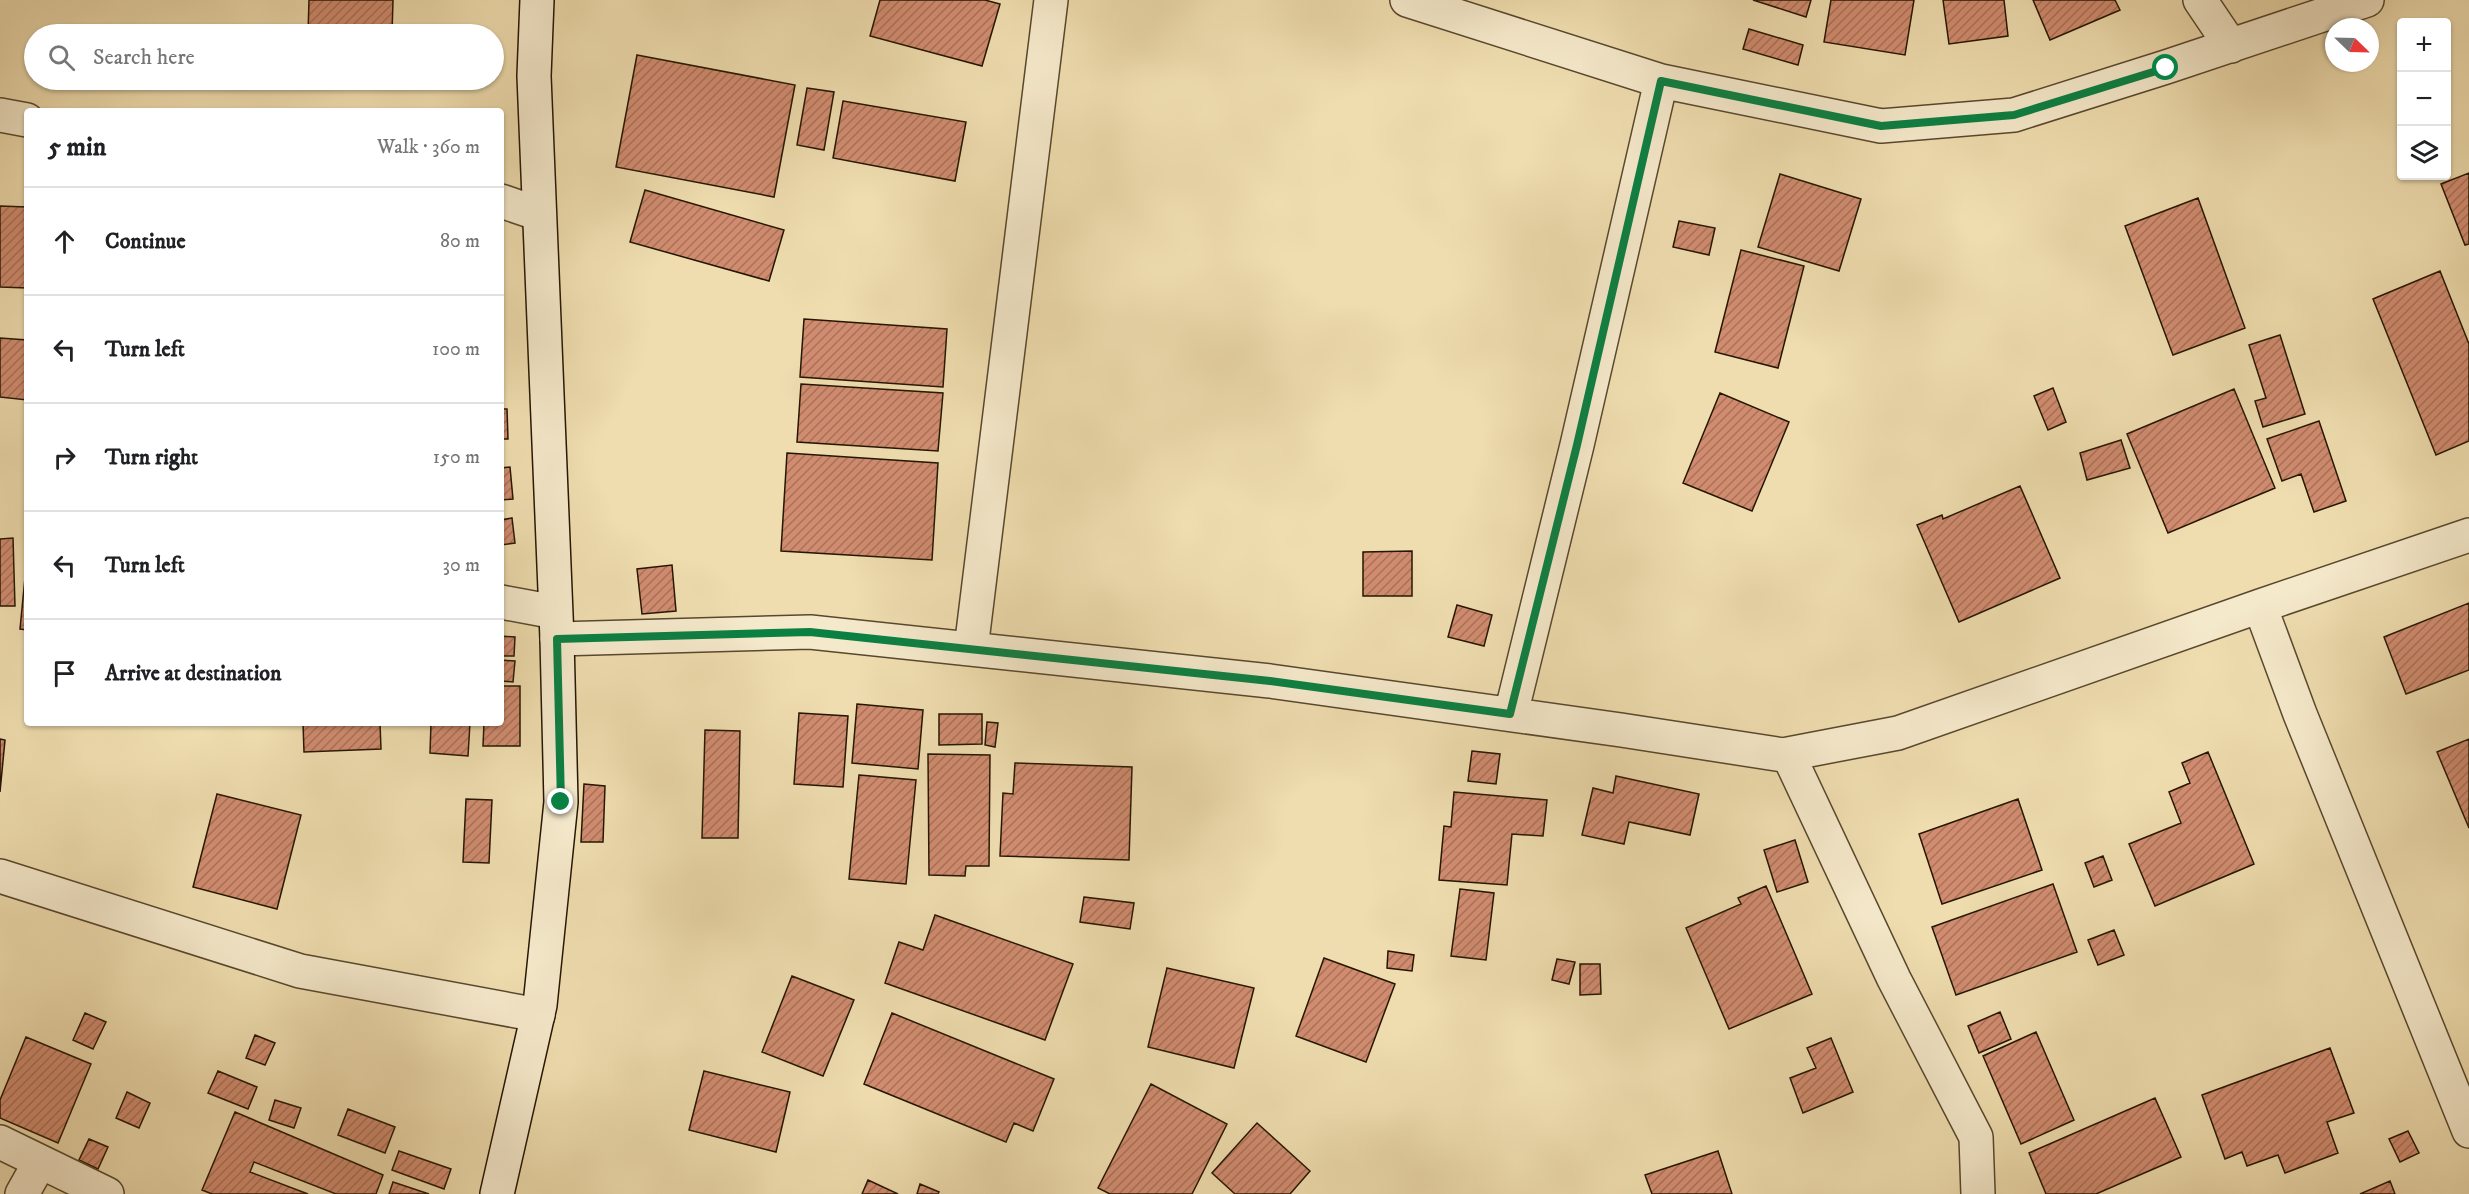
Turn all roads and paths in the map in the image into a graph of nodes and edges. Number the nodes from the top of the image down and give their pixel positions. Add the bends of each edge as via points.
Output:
1 (537, 0) edge
2 (1051, 0) edge
3 (1407, 0) edge
4 (2200, 0) edge
5 (2367, 0) edge
6 (2230, 46) junction
7 (1661, 81) junction
8 (0, 115) edge
9 (24, 119) edge
10 (504, 202) edge
11 (539, 214) junction
12 (2469, 535) edge
13 (504, 603) edge
14 (2260, 606) junction
15 (556, 625) junction
16 (971, 649) junction
17 (1510, 714) junction
18 (1788, 754) junction
19 (0, 876) edge
20 (538, 1015) junction
21 (2469, 1131) edge
22 (0, 1142) edge
23 (40, 1162) junction
24 (22, 1194) edge
25 (106, 1194) edge
26 (497, 1194) edge
27 (1978, 1194) edge

1 - 11 street via 534,76
2 - 16 street
3 - 7 street
4 - 6 street
5 - 6 street
6 - 7 street via 2014,115 1881,126
7 - 17 street
8 - 9 street
10 - 11 street
11 - 15 street
12 - 14 street
13 - 15 street
14 - 18 street via 1898,733
14 - 21 street
15 - 16 street via 810,632
15 - 20 street via 561,802
16 - 17 street via 1270,681
17 - 18 street
18 - 27 street via 1894,979 1976,1137
19 - 20 street via 300,971
20 - 26 street
22 - 23 street
23 - 24 street
23 - 25 street

